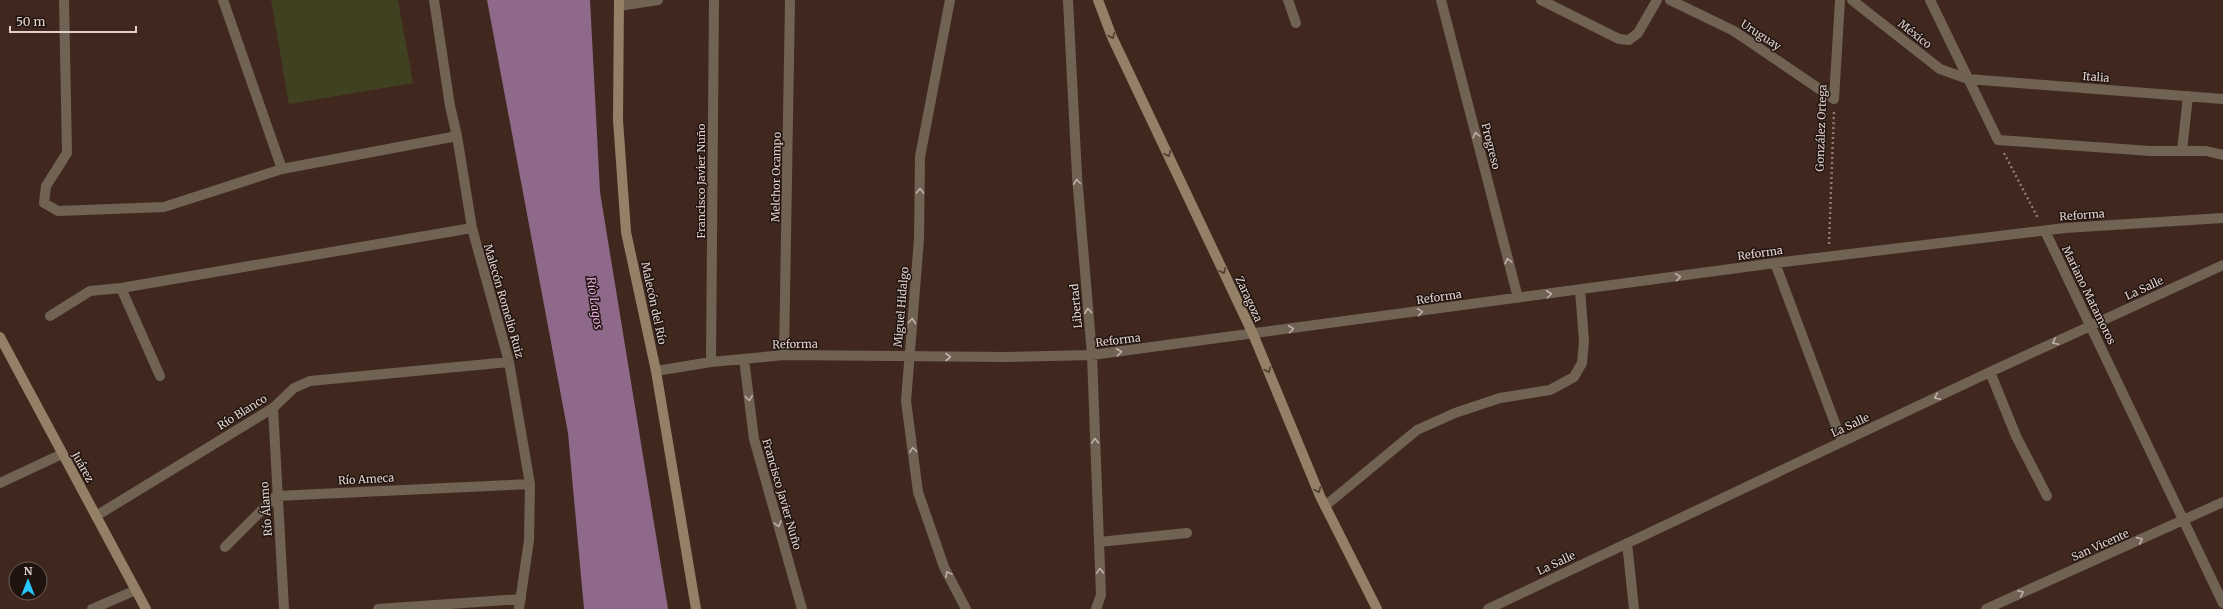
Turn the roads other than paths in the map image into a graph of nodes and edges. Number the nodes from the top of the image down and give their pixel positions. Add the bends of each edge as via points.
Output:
1 (64, 0) edge
2 (223, 0) edge
3 (434, 0) edge
4 (658, 0) edge
5 (714, 0) edge
6 (790, 0) edge
7 (950, 0) edge
8 (1068, 0) edge
9 (1098, 0) edge
10 (1288, 0) edge
11 (1441, 0) edge
12 (1541, 0) edge
13 (1657, 0) edge
14 (1670, 0) edge
15 (1840, 0) edge
16 (1852, 0) edge
17 (1930, 0) edge
18 (619, 3) edge
19 (1296, 23) dead end
20 (1968, 79) junction
21 (2188, 96) junction
22 (1834, 99) joint
23 (2223, 99) edge
24 (457, 136) junction
25 (2182, 151) junction
26 (2223, 155) edge
27 (282, 169) junction
28 (2223, 218) edge
29 (472, 228) junction
30 (2044, 231) junction
31 (1775, 263) junction
32 (2223, 265) edge
33 (120, 288) junction
34 (1580, 290) junction
35 (1518, 298) junction
36 (50, 316) dead end
37 (2090, 326) junction
38 (1253, 334) junction
39 (0, 337) edge
40 (784, 355) junction
41 (1092, 355) junction
42 (908, 356) junction
43 (744, 359) junction
44 (509, 362) junction
45 (712, 362) junction
46 (656, 371) junction
47 (1990, 372) junction
48 (160, 376) dead end
49 (273, 408) junction
50 (1842, 442) junction
51 (62, 454) junction
52 (0, 483) edge
53 (530, 484) junction
54 (276, 496) junction
55 (2047, 496) dead end
56 (2223, 502) edge
57 (1325, 506) junction
58 (96, 516) junction
59 (2183, 520) junction
60 (1186, 533) dead end
61 (1099, 542) junction
62 (1627, 543) junction
63 (225, 547) dead end
64 (136, 590) junction
65 (2223, 603) edge
66 (520, 604) edge
67 (92, 609) edge
68 (146, 609) edge
69 (284, 609) edge
70 (378, 609) edge
71 (696, 609) edge
72 (802, 609) edge
73 (966, 609) edge
74 (1096, 609) edge
75 (1377, 609) edge
76 (1488, 609) edge
77 (1634, 609) edge
78 (1986, 609) edge

1 - 27 street via 67,153 46,186 44,203 58,211 164,207
2 - 27 street
3 - 24 street, Malecón Romelio Ruiz
4 - 18 street
5 - 45 street, Francisco Javier Nuño
6 - 40 street, Melchor Ocampo
42 -> 7 street, Miguel Hidalgo via 919,238 920,157
41 -> 8 street, Libertad via 1077,176
9 -> 38 street, Zaragoza via 1112,37
10 - 19 street
35 -> 11 street, Progreso
12 - 13 street via 1618,39 1630,40 1638,33
14 - 22 street, Uruguay via 1734,31
15 - 22 street, González Ortega
16 - 20 street, México via 1940,69
17 - 20 street
18 - 46 street, Malecón del Río via 618,120 626,232
20 - 21 street, Italia
20 - 25 street via 1998,140
21 - 23 street, Italia
21 - 25 street
24 - 27 street
24 - 29 street, Malecón Romelio Ruiz
25 - 26 street via 2206,151
28 - 30 street, Reforma
29 - 33 street
29 - 44 street, Malecón Romelio Ruiz
30 - 31 street, Reforma
30 - 37 street, Mariano Matamoros
34 -> 31 street, Reforma
31 - 50 street
32 - 37 street, La Salle
33 - 36 street via 90,291
33 - 48 street
35 -> 34 street, Reforma
34 - 57 street via 1583,356 1574,377 1550,390 1500,398 1455,413 1417,430
38 -> 35 street, Reforma
37 -> 47 street, La Salle
37 - 59 street, Mariano Matamoros
41 -> 38 street, Reforma
38 -> 57 street, Zaragoza
39 - 51 street, Juárez
40 - 42 street, Reforma
40 - 43 street, Reforma
42 -> 41 street, Reforma
61 -> 41 street, Libertad
73 -> 42 street, Miguel Hidalgo via 944,567 918,492 906,401
43 - 45 street, Reforma
43 -> 72 street, Francisco Javier Nuño via 754,439
44 - 49 street, Río Blanco via 310,381 294,388
44 - 53 street, Malecón Romelio Ruiz
45 - 46 street, Reforma
46 - 71 street, Malecón del Río
47 -> 50 street, La Salle
47 - 55 street via 2016,436
49 - 54 street, Río Álamo
49 - 58 street, Río Blanco
50 - 62 street, La Salle
51 - 52 street
51 - 58 street, Juárez
53 - 54 street, Río Ameca
53 - 66 street, Malecón Romelio Ruiz via 529,540
54 - 63 street
54 - 69 street, Río Álamo
56 - 59 street, San Vicente
57 - 75 street, Zaragoza
58 - 64 street, Juárez
59 - 65 street, Mariano Matamoros
78 -> 59 street, San Vicente
60 - 61 street
74 -> 61 street, Libertad via 1101,595
62 - 76 street, La Salle
62 - 77 street
64 - 67 street
64 - 68 street, Juárez
66 - 70 street

